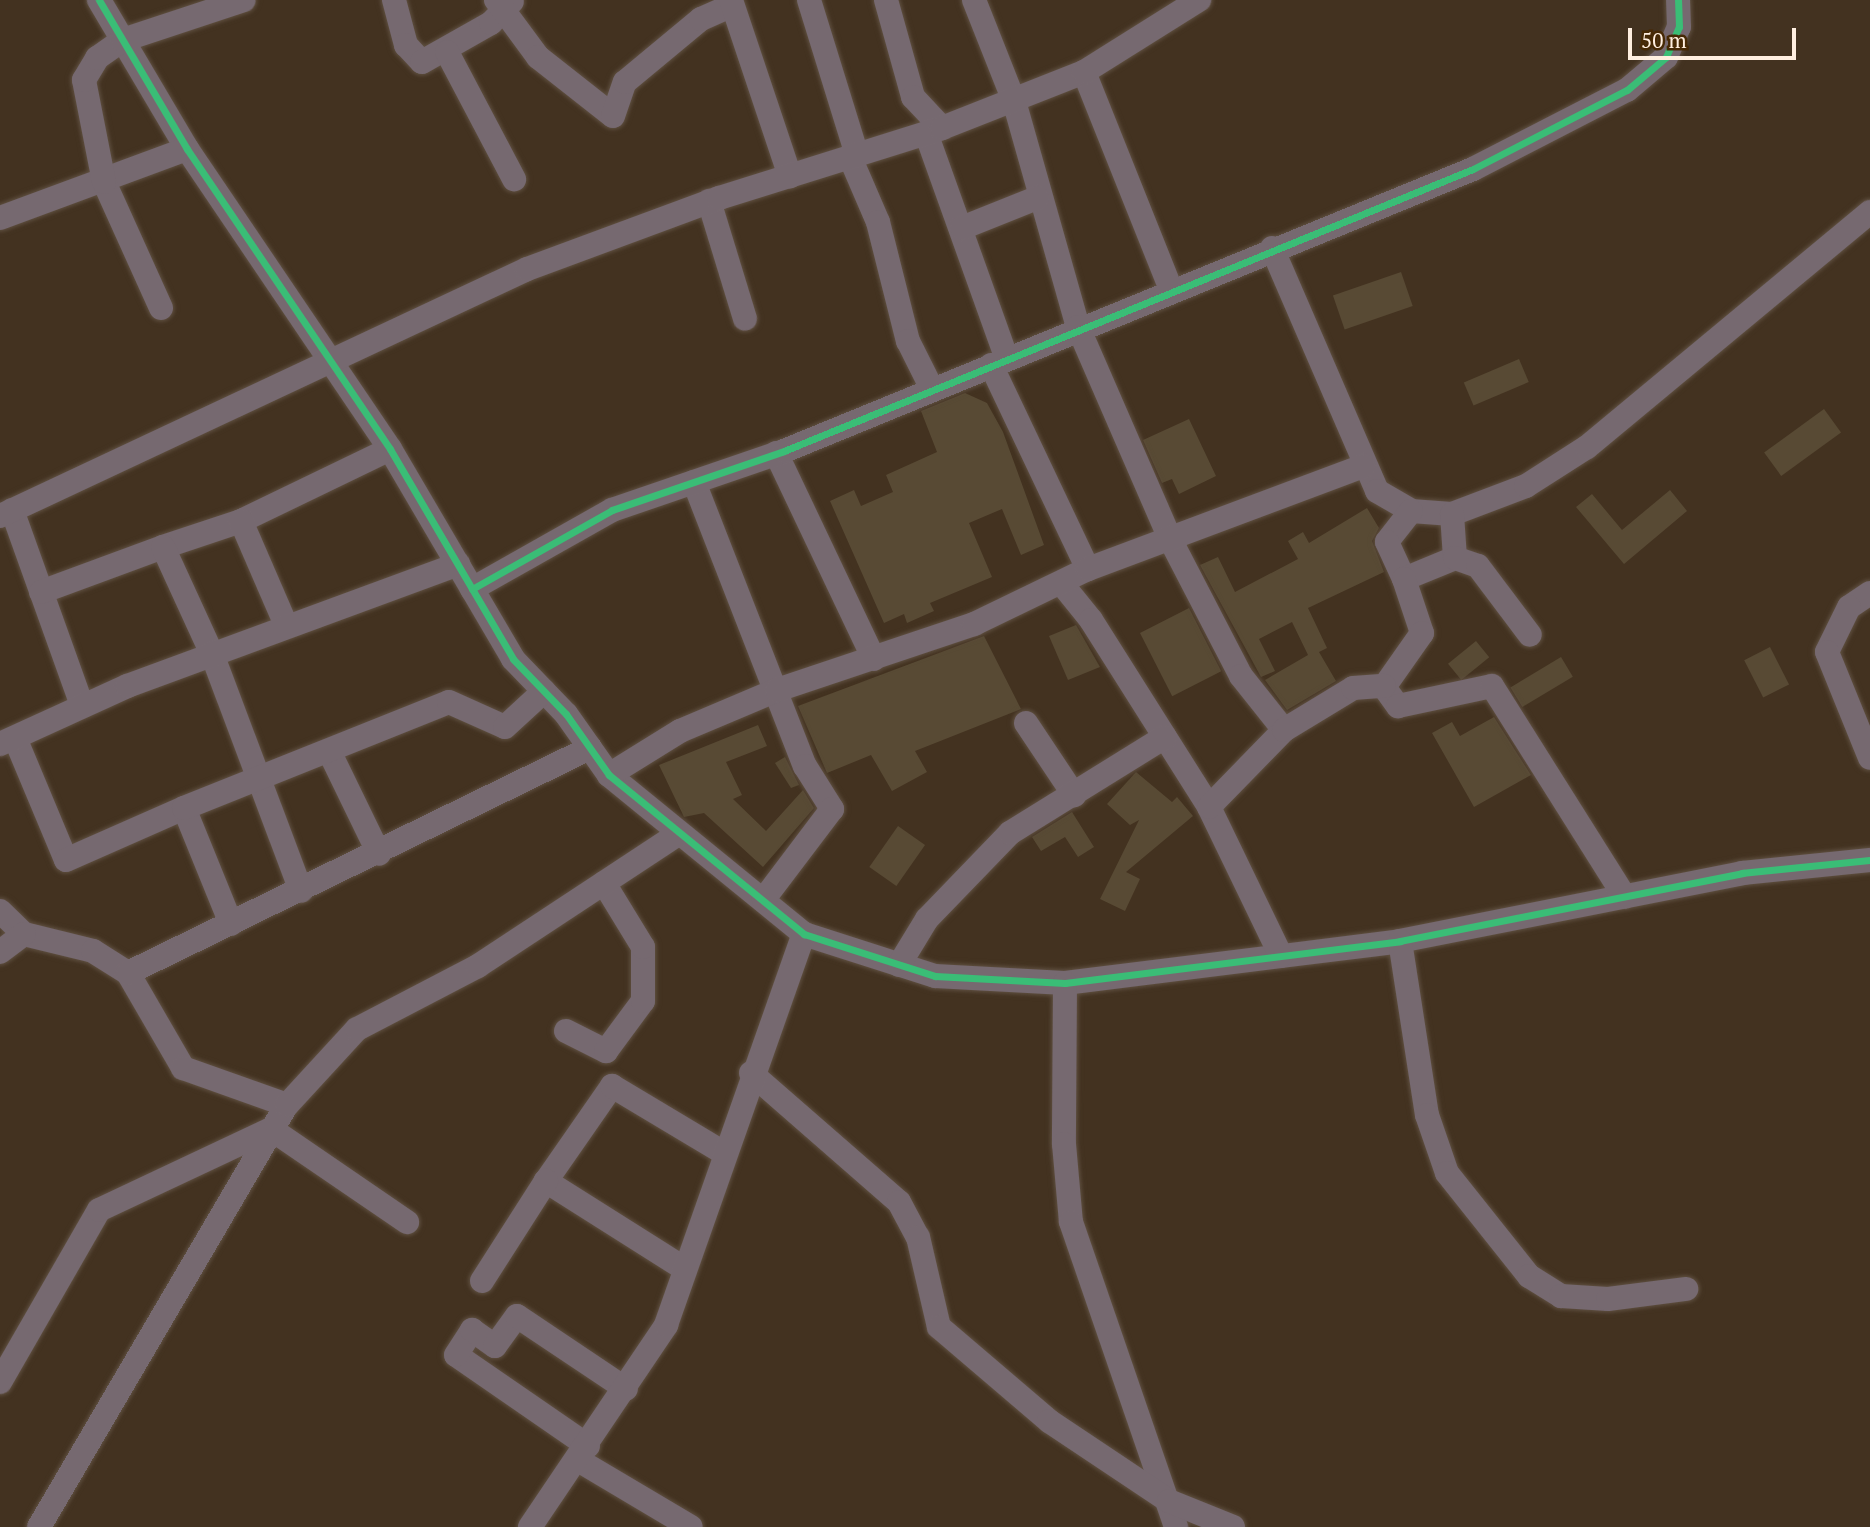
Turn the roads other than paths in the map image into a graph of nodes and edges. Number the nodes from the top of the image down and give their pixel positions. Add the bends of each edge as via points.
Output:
1 (99, 0) edge
2 (244, 0) edge
3 (394, 0) edge
4 (809, 0) edge
5 (886, 0) edge
6 (974, 0) edge
7 (1199, 0) edge
8 (1678, 0) edge
9 (732, 3) edge
10 (504, 5) edge
11 (123, 40) junction
12 (447, 52) junction
13 (1084, 72) junction
14 (1014, 102) junction
15 (934, 131) junction
16 (187, 149) junction
17 (853, 156) junction
18 (790, 176) junction
19 (514, 179) dead end
20 (104, 181) junction
21 (1037, 198) junction
22 (709, 201) junction
23 (1870, 212) edge
24 (0, 218) edge
25 (962, 228) junction
26 (1272, 248) junction
27 (1171, 290) junction
28 (161, 308) dead end
29 (745, 319) dead end
30 (1078, 327) junction
31 (999, 362) junction
32 (328, 365) junction
33 (932, 389) junction
34 (390, 449) junction
35 (776, 453) junction
36 (1363, 466) junction
37 (694, 482) junction
38 (1411, 511) junction
39 (6, 513) edge
40 (1452, 514) junction
41 (241, 521) junction
42 (1170, 540) junction
43 (163, 547) junction
44 (1455, 558) junction
45 (458, 564) junction
46 (1088, 569) junction
47 (1404, 579) junction
48 (1062, 584) junction
49 (472, 589) junction
50 (41, 592) junction
51 (1870, 593) edge
52 (286, 625) junction
53 (1530, 635) dead end
54 (212, 654) junction
55 (874, 659) junction
56 (1384, 686) junction
57 (776, 690) junction
58 (544, 691) junction
59 (82, 706) junction
60 (1026, 723) dead end
61 (1284, 730) junction
62 (1165, 737) junction
63 (7, 741) edge
64 (590, 748) junction
65 (330, 753) junction
66 (1870, 758) edge
67 (609, 775) junction
68 (260, 779) junction
69 (1074, 795) junction
70 (1209, 807) junction
71 (184, 808) junction
72 (678, 834) junction
73 (379, 854) junction
74 (1870, 860) edge
75 (604, 883) junction
76 (302, 891) junction
77 (1625, 897) junction
78 (764, 898) junction
79 (0, 911) edge
80 (231, 925) junction
81 (24, 934) junction
82 (804, 934) junction
83 (1400, 941) junction
84 (0, 952) edge
85 (1281, 956) junction
86 (899, 965) junction
87 (128, 973) junction
88 (1065, 983) junction
89 (566, 1031) dead end
90 (751, 1073) junction
91 (287, 1105) junction
92 (271, 1129) junction
93 (724, 1153) junction
94 (546, 1181) junction
95 (407, 1222) dead end
96 (685, 1269) junction
97 (482, 1281) dead end
98 (1686, 1289) dead end
99 (0, 1382) edge
100 (626, 1389) junction
101 (583, 1453) junction
102 (1168, 1501) junction
103 (39, 1527) edge
104 (530, 1527) edge
105 (691, 1527) edge
106 (1176, 1527) edge
107 (1233, 1527) edge

1 - 11 street
2 - 11 street
3 - 12 street via 412,58 422,62
4 - 17 street
5 - 15 street via 913,97
6 - 14 street
7 - 13 street
8 - 26 street via 1679,27 1666,57 1627,90 1474,169
9 - 10 street via 701,19 625,82 613,116 538,57
9 - 18 street
10 - 12 street
11 - 16 street
11 - 20 street via 97,58 84,80
12 - 19 street
13 - 14 street
13 - 27 street
14 - 15 street
14 - 21 street
15 - 17 street
15 - 25 street
16 - 20 street
16 - 32 street
17 - 18 street
17 - 33 street via 878,222 908,341
18 - 22 street
20 - 24 street
20 - 28 street
21 - 25 street
21 - 30 street
22 - 29 street
22 - 32 street via 527,269
23 - 40 street via 1587,447 1526,486
25 - 31 street
26 - 27 street
26 - 36 street
27 - 30 street
30 - 31 street
30 - 42 street
31 - 33 street
31 - 46 street
32 - 34 street
32 - 39 street
33 - 35 street
34 - 41 street
34 - 45 street
35 - 37 street
35 - 55 street
36 - 38 street via 1377,491
36 - 42 street
37 - 49 street via 612,510
37 - 57 street
38 - 40 street
38 - 47 street via 1387,542
39 - 50 street
40 - 44 street
41 - 43 street
41 - 52 street
42 - 46 street
42 - 61 street via 1241,676
43 - 50 street
43 - 54 street
44 - 47 street
44 - 53 street via 1478,566
45 - 49 street
45 - 52 street
46 - 48 street
47 - 56 street via 1422,633
48 - 55 street
48 - 62 street
49 - 58 street via 513,659
50 - 59 street
51 - 66 street via 1849,607 1827,652
52 - 54 street
54 - 59 street
54 - 68 street
55 - 57 street
56 - 61 street via 1353,688
56 - 77 street via 1398,706 1492,686
57 - 67 street via 680,730
57 - 78 street via 805,766 832,809
58 - 64 street
58 - 65 street via 505,727 449,702
59 - 63 street
60 - 69 street
61 - 70 street
62 - 69 street
62 - 70 street
63 - 71 street via 66,860
64 - 67 street
64 - 73 street
65 - 68 street
65 - 73 street
67 - 72 street
68 - 71 street
68 - 76 street
69 - 86 street via 1010,833 927,919
70 - 85 street
71 - 80 street
72 - 75 street
72 - 78 street
73 - 76 street
74 - 77 street via 1742,873
75 - 89 street via 643,947 643,1001 606,1051
75 - 91 street via 478,966 358,1029
76 - 80 street
77 - 83 street
78 - 82 street
79 - 81 street
80 - 87 street
81 - 84 street
81 - 87 street via 93,951
82 - 86 street
82 - 90 street
83 - 85 street
83 - 98 street via 1427,1115 1447,1173 1529,1276 1561,1296 1608,1300
85 - 88 street
86 - 88 street via 935,976
87 - 91 street via 183,1068
88 - 102 street via 1064,1144 1071,1222
90 - 93 street
90 - 102 street via 899,1202 918,1237 939,1326 1049,1421
91 - 92 street
92 - 95 street
92 - 99 street via 99,1210
92 - 103 street
93 - 94 street via 612,1086
93 - 96 street
94 - 96 street
94 - 97 street
96 - 100 street via 666,1325
100 - 101 street
100 - 101 street via 517,1316 495,1346 472,1329 456,1355
101 - 104 street
101 - 105 street
102 - 106 street
102 - 107 street

